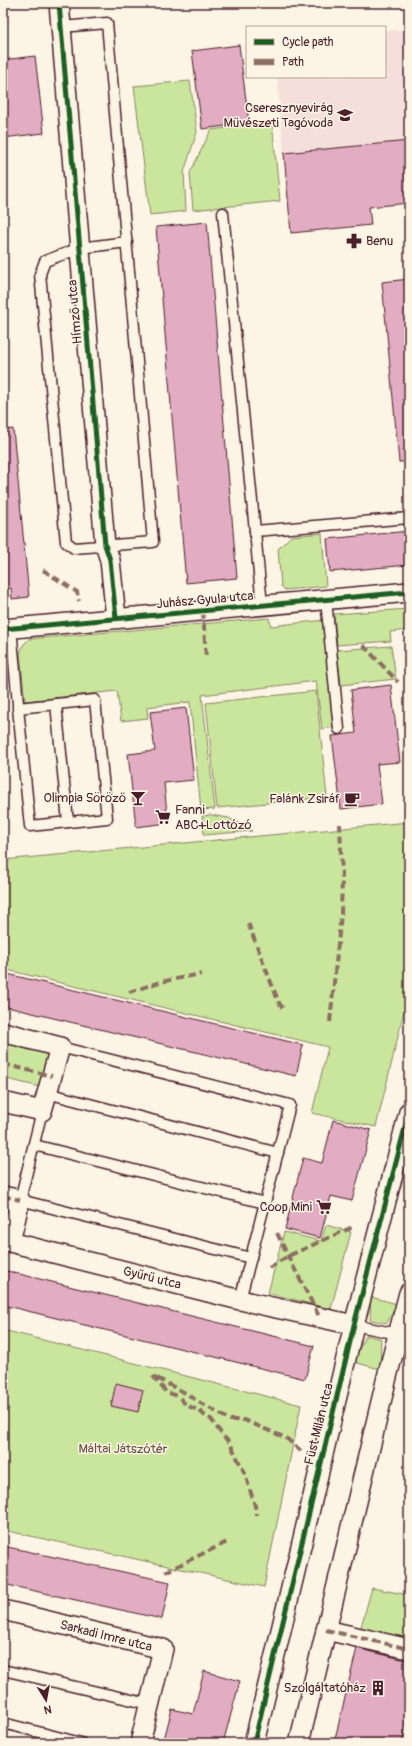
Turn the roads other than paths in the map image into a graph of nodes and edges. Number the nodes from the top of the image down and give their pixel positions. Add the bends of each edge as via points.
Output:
1 (59, 3) edge
2 (62, 27) junction
3 (223, 213) dead end
4 (127, 242) junction
5 (80, 248) junction
6 (409, 518) edge
7 (255, 531) junction
8 (105, 546) junction
9 (409, 592) edge
10 (326, 600) junction
11 (262, 606) junction
12 (116, 618) junction
13 (7, 628) edge
14 (56, 704) junction
15 (18, 708) junction
16 (339, 729) dead end
17 (68, 822) junction
18 (3, 1032) edge
19 (60, 1047) junction
20 (47, 1093) junction
21 (3, 1102) edge
22 (42, 1111) junction
23 (409, 1112) edge
24 (34, 1145) junction
25 (278, 1153) junction
26 (12, 1198) edge
27 (265, 1203) junction
28 (251, 1258) junction
29 (409, 1293) edge
30 (240, 1300) junction
31 (354, 1325) junction
32 (398, 1334) junction
33 (3, 1610) edge
34 (326, 1630) junction
35 (409, 1649) edge
36 (3, 1670) edge
37 (149, 1704) junction
38 (3, 1723) edge
39 (80, 1743) edge
40 (140, 1743) edge
41 (254, 1743) edge
42 (299, 1743) edge

1 - 2 street, Hímző utca
2 - 4 lane via 107,23
2 - 5 street, Hímző utca
3 - 7 lane
4 - 5 lane
4 - 8 lane via 153,542
5 - 8 street, Hímző utca
5 - 8 lane via 45,261 40,274 66,542 74,548
6 - 7 lane
7 - 11 lane
8 - 12 street, Hímző utca via 110,560
9 - 10 street, Juhász Gyula utca
10 - 11 street, Juhász Gyula utca
10 - 16 lane
11 - 12 street, Juhász Gyula utca
12 - 13 street, Juhász Gyula utca
13 - 15 lane, Juhász Gyula utca
14 - 15 lane, Juhász Gyula utca
14 - 17 lane
14 - 17 lane, Juhász Gyula utca via 95,700 106,802 107,818
15 - 17 lane, Juhász Gyula utca via 30,826
18 - 19 street
19 - 20 street
19 - 25 lane via 290,1105
20 - 22 street
20 - 25 lane
21 - 22 street
22 - 24 lane
23 - 31 street, Füst Milán utca
24 - 26 lane
24 - 27 lane
25 - 27 lane
26 - 28 lane
26 - 30 street, Gyűrű utca via 10,1242
27 - 28 lane
28 - 30 lane
29 - 32 street
30 - 31 street, Gyűrű utca
31 - 32 lane
31 - 41 street, Füst Milán utca
32 - 34 street
33 - 37 street, Sarkadi Imre utca via 163,1649
34 - 35 street
34 - 42 street
36 - 37 lane
37 - 40 street, Sarkadi Imre utca
38 - 39 lane

